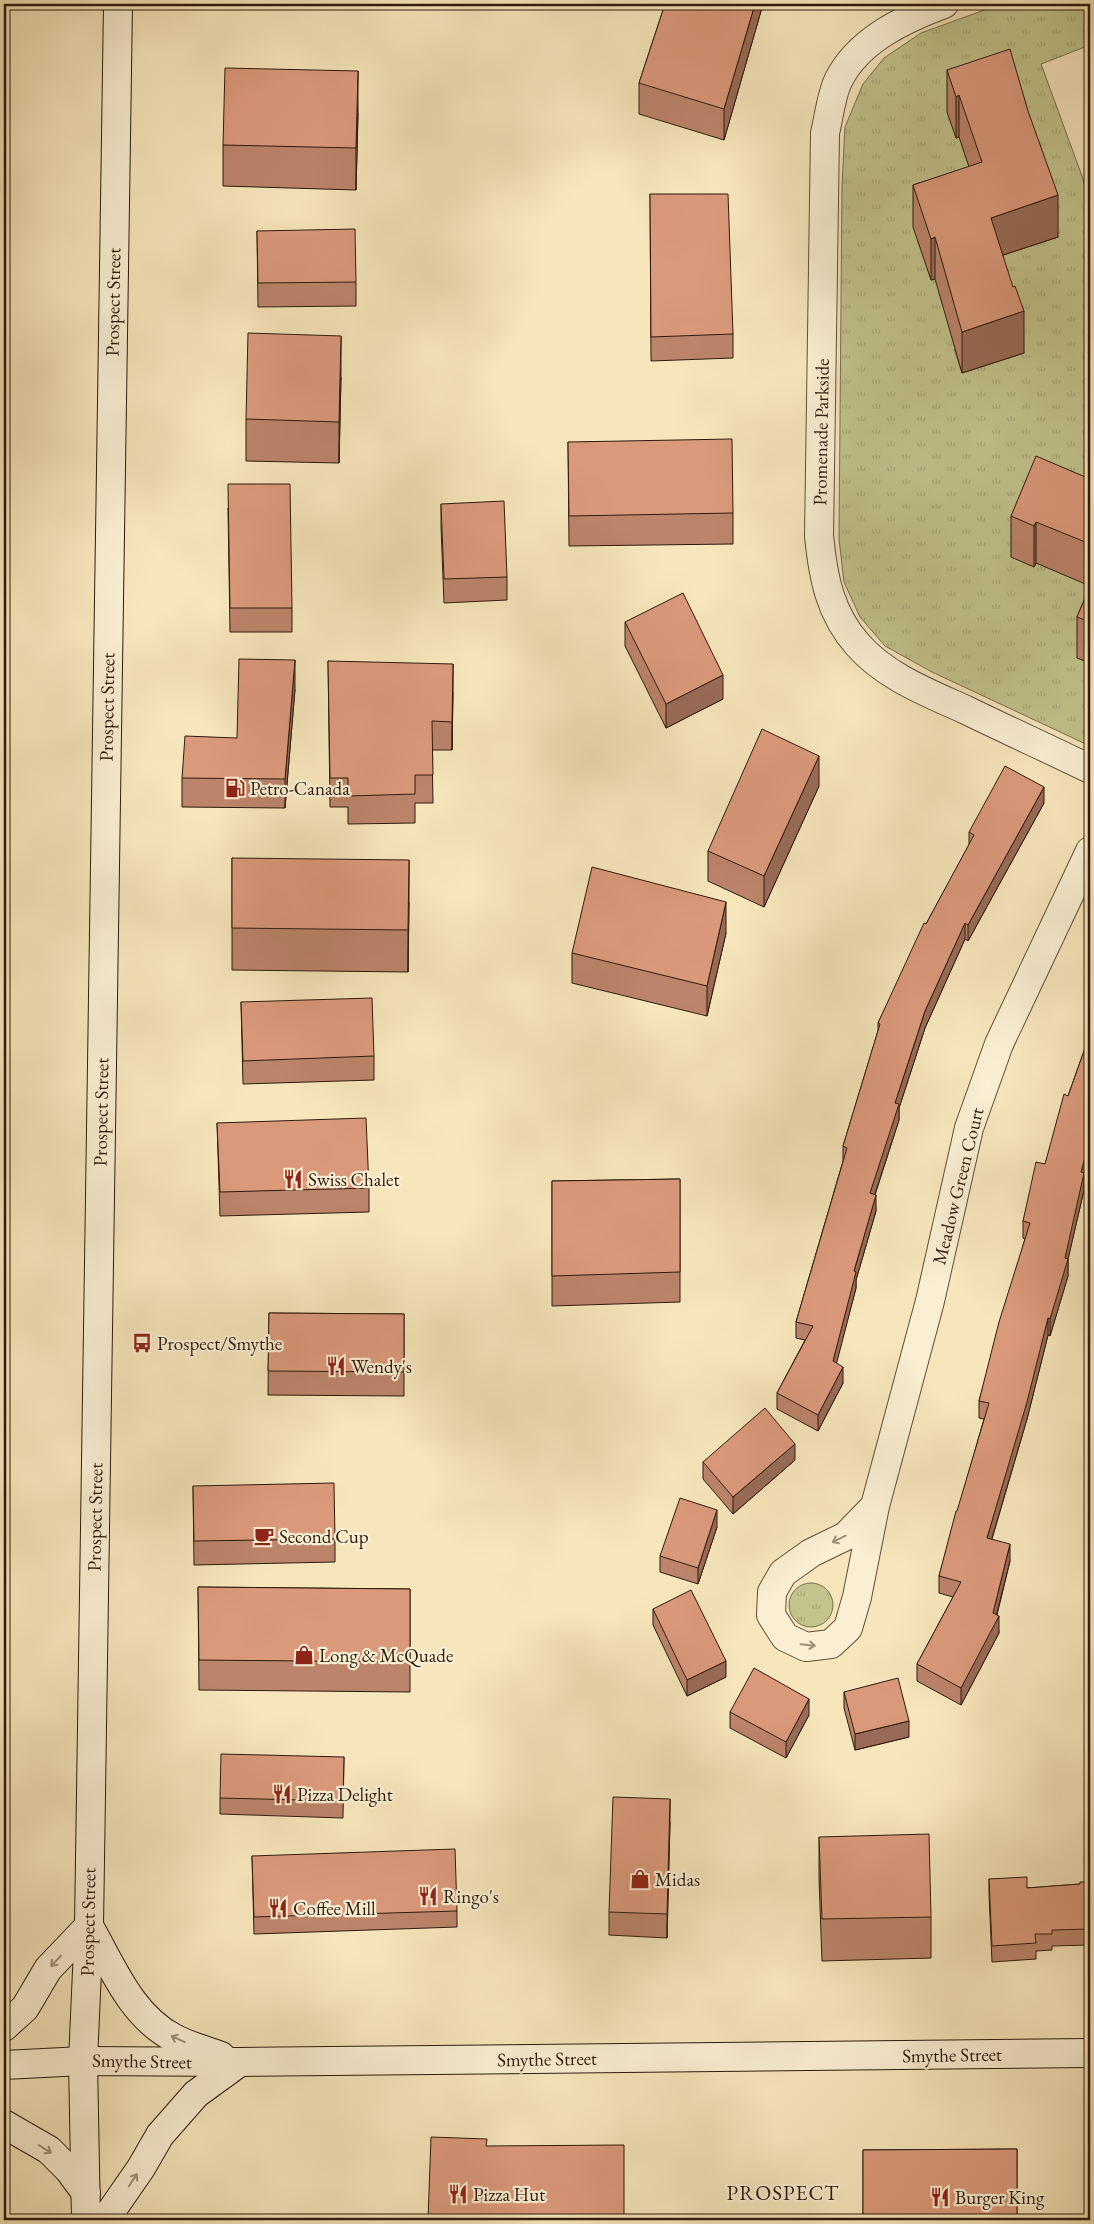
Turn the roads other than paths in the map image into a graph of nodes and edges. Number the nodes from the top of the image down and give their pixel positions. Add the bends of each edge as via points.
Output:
1 (118, 4) edge
2 (944, 4) edge
3 (1090, 769) edge
4 (1090, 851) edge
5 (875, 1506) junction
6 (89, 1926) junction
7 (4, 2027) edge
8 (1090, 2054) edge
9 (84, 2061) junction
10 (240, 2062) junction
11 (4, 2065) edge
12 (4, 2124) edge
13 (86, 2193) junction
14 (86, 2220) edge
15 (105, 2220) edge

1 - 6 main road, Prospect Street
2 - 3 main road, Promenade Parkside via 911,16 884,31 852,61 838,82 825,133 819,536 823,576 831,601 858,646 884,667 914,686
4 - 5 main road, Meadow Green Court via 999,1044 968,1128 930,1302
5 -> 5 main road, Meadow Green Court via 846,1536 811,1552 783,1573 772,1592 771,1615 785,1637 806,1646 831,1644 848,1628
6 -> 7 main road via 48,1970 25,2008
6 - 9 main road, Prospect Street
10 -> 6 main road via 174,2038 151,2023 136,2007
8 - 10 main road, Smythe Street
9 - 10 main road, Smythe Street
9 - 11 main road, Smythe Street
9 - 13 main road, Prospect Street
15 -> 10 main road via 160,2135 196,2094
12 -> 13 main road via 49,2150
13 - 14 main road, Prospect Street

